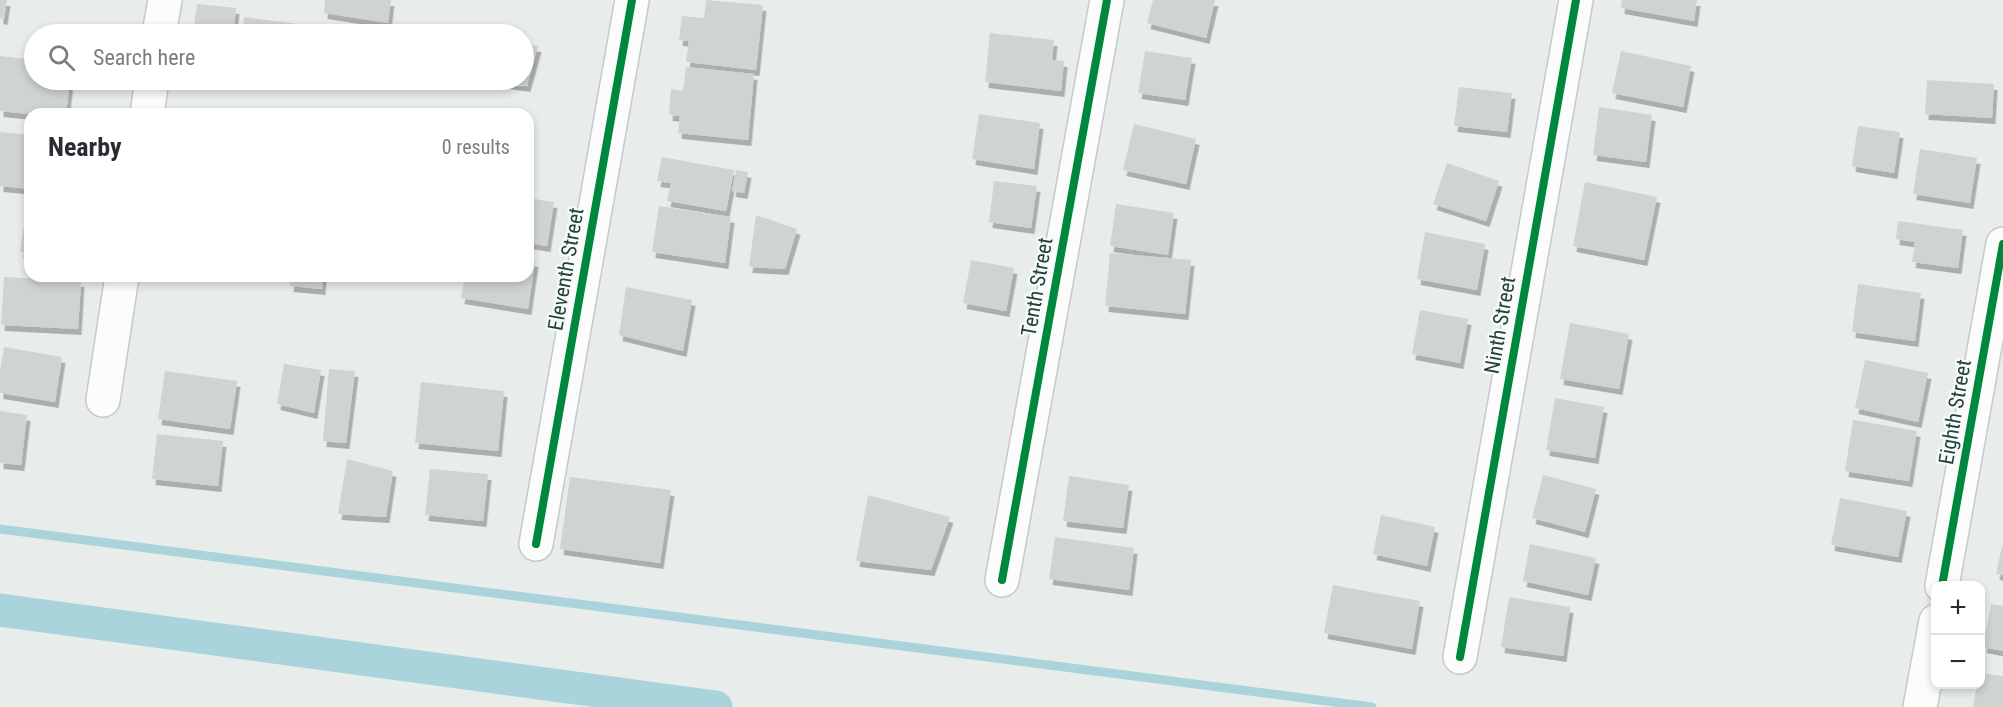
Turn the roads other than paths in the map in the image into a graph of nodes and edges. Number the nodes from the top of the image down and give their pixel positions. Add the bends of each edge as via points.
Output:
1 (165, 0) edge
2 (632, 0) edge
3 (1107, 0) edge
4 (1576, 0) edge
5 (161, 24) edge
6 (151, 90) edge
7 (148, 108) edge
8 (2003, 244) edge
9 (121, 282) edge
10 (103, 400) dead end
11 (536, 544) dead end
12 (1002, 580) dead end
13 (1943, 581) edge
14 (1933, 635) edge
15 (1460, 657) dead end
16 (1920, 707) edge

1 - 5 street
2 - 11 street, Eleventh Street
3 - 12 street, Tenth Street
4 - 15 street, Ninth Street
6 - 7 street
8 - 13 street, Eighth Street
9 - 10 street
14 - 16 street

